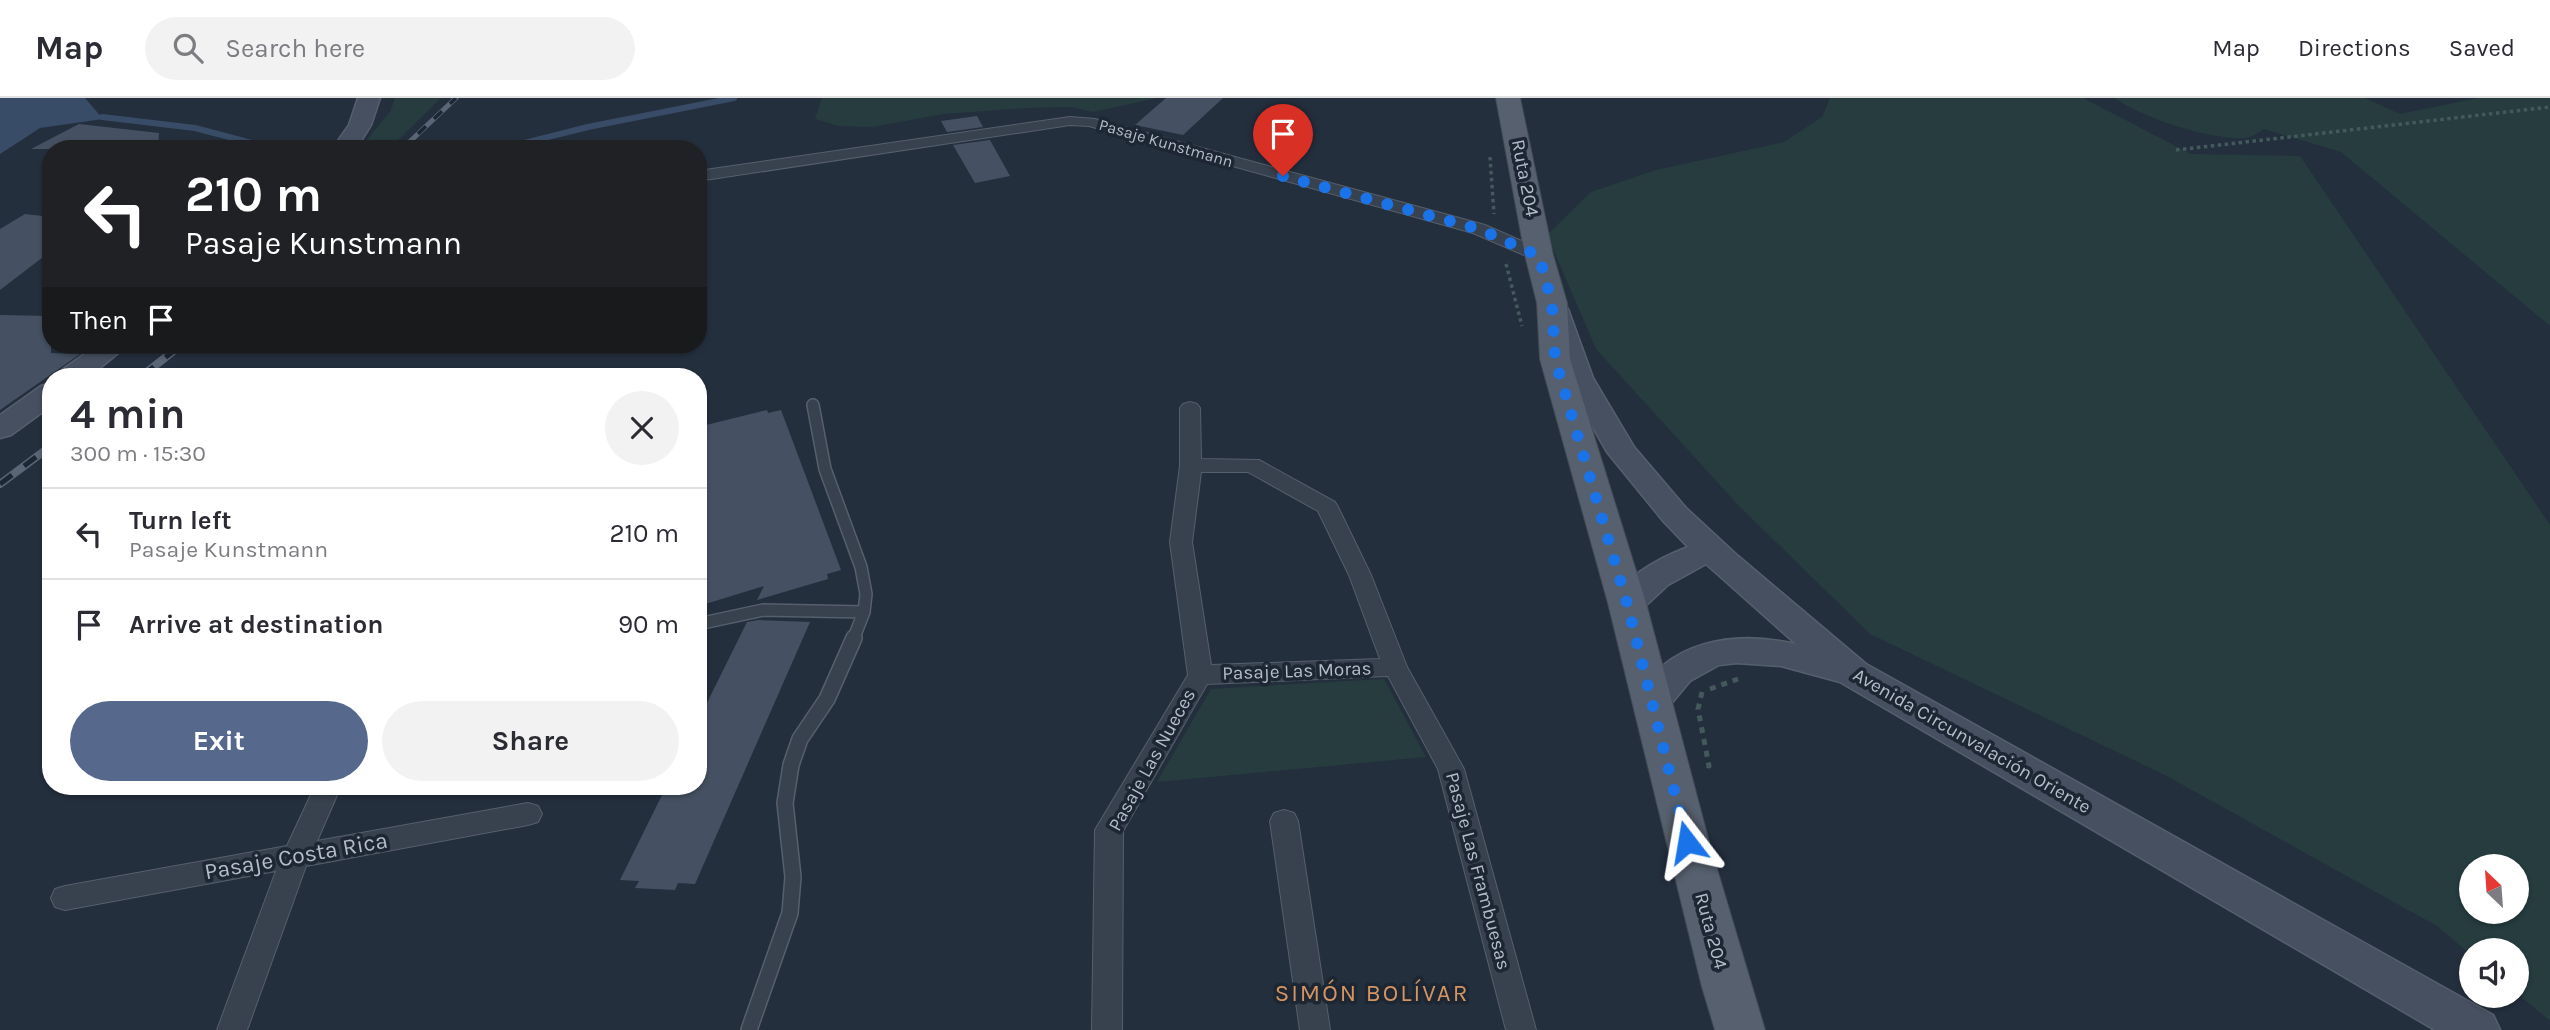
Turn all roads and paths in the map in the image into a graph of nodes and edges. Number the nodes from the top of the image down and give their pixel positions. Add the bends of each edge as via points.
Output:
1 (369, 98) edge
2 (1508, 98) edge
3 (2550, 107) edge
4 (352, 140) edge
5 (2176, 150) dead end
6 (707, 175) edge
7 (1539, 256) junction
8 (1552, 303) junction
9 (102, 354) edge
10 (83, 368) edge
11 (42, 399) edge
12 (813, 405) dead end
13 (1190, 408) dead end
14 (0, 429) edge
15 (1191, 466) junction
16 (1712, 550) junction
17 (1627, 603) junction
18 (864, 612) junction
19 (707, 622) edge
20 (1395, 667) junction
21 (1853, 673) junction
22 (1200, 676) junction
23 (1652, 701) junction
24 (324, 795) edge
25 (528, 814) dead end
26 (1284, 821) dead end
27 (296, 856) junction
28 (65, 898) dead end
29 (232, 1030) edge
30 (749, 1030) edge
31 (1107, 1030) edge
32 (1315, 1030) edge
33 (1521, 1030) edge
34 (1740, 1030) edge
35 (2477, 1030) edge

1 - 4 main road
2 - 7 main road, Ruta 204
3 - 5 path
6 - 7 street, Pasaje Kunstmann via 1070,121 1090,122 1479,229
7 - 8 main road, Ruta 204
8 - 16 main road, Avenida Circunvalación Oriente via 1579,377 1622,452
8 - 17 main road, Ruta 204 via 1555,359
9 - 10 main road
11 - 14 main road
12 - 18 lane via 825,469 861,567
13 - 15 street, Pasaje Las Nueces
15 - 20 street, Pasaje Las Frambuesas via 1252,465 1327,507 1360,575
15 - 22 street, Pasaje Las Nueces via 1181,542
16 - 17 main road via 1662,570
16 - 21 main road, Avenida Circunvalación Oriente
17 - 23 main road, Ruta 204
18 - 19 lane via 763,610
18 - 30 lane via 840,672 800,739 791,765 785,803 793,877 790,913
20 - 22 street, Pasaje Las Moras
20 - 33 street, Pasaje Las Frambuesas via 1451,769
21 - 23 main road via 1801,657 1761,650 1731,651 1703,658 1678,672
21 - 35 main road, Avenida Circunvalación Oriente
22 - 31 street, Pasaje Las Nueces via 1109,830
23 - 34 main road, Ruta 204
24 - 27 street
25 - 27 street, Pasaje Costa Rica
26 - 32 street
27 - 28 street, Pasaje Costa Rica
27 - 29 street

